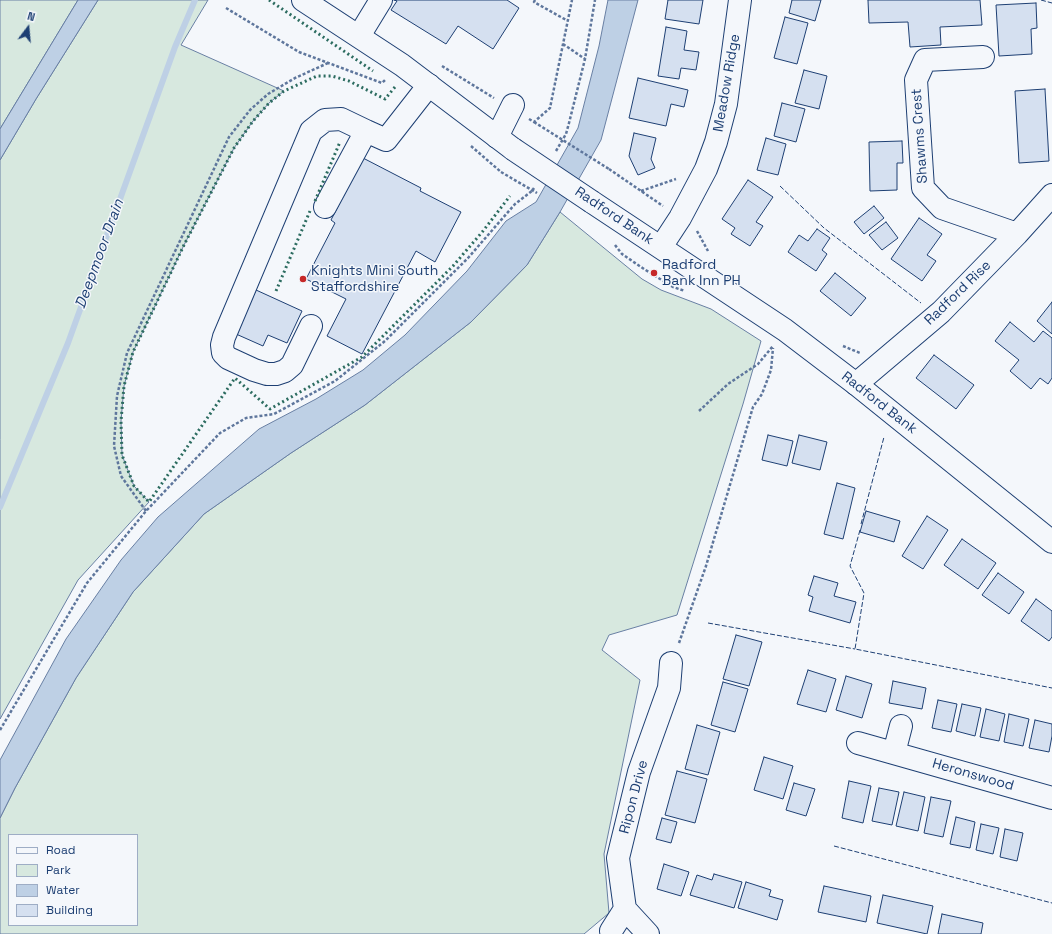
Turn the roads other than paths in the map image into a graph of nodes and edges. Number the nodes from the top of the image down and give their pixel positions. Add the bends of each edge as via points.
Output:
1 (303, 0) edge
2 (381, 0) edge
3 (740, 0) edge
4 (359, 36) junction
5 (983, 57) dead end
6 (429, 85) junction
7 (513, 105) dead end
8 (366, 131) junction
9 (505, 143) junction
10 (1052, 195) edge
11 (325, 207) dead end
12 (1017, 234) junction
13 (661, 247) junction
14 (311, 326) dead end
15 (856, 384) junction
16 (1052, 542) edge
17 (671, 663) road end
18 (901, 726) dead end
19 (858, 744) dead end
20 (894, 753) junction
21 (1052, 798) edge
22 (625, 909) junction
23 (611, 931) dead end
24 (648, 934) edge

1 - 4 main road, Radford Bank
2 - 4 main road
3 - 13 main road, Meadow Ridge via 726,104 716,142 706,169
4 - 6 main road, Radford Bank
5 - 12 main road, Shawms Crest via 925,60 916,80 923,188 942,208
6 - 8 main road via 386,140
6 - 9 main road, Radford Bank
7 - 9 main road
8 - 11 main road
8 - 14 main road via 341,118 325,120 311,131 224,337 223,353 254,370 276,374 292,365
9 - 13 main road, Radford Bank, bridge
10 - 12 main road, Radford Rise
12 - 15 main road, Radford Rise via 941,312
13 - 15 main road, Radford Bank via 784,330
15 - 16 main road, Radford Bank
17 - 22 main road, Ripon Drive via 674,689 639,772 618,858
18 - 20 main road
19 - 20 main road, Heronswood
20 - 21 main road, Heronswood
22 - 23 main road
22 - 24 main road

